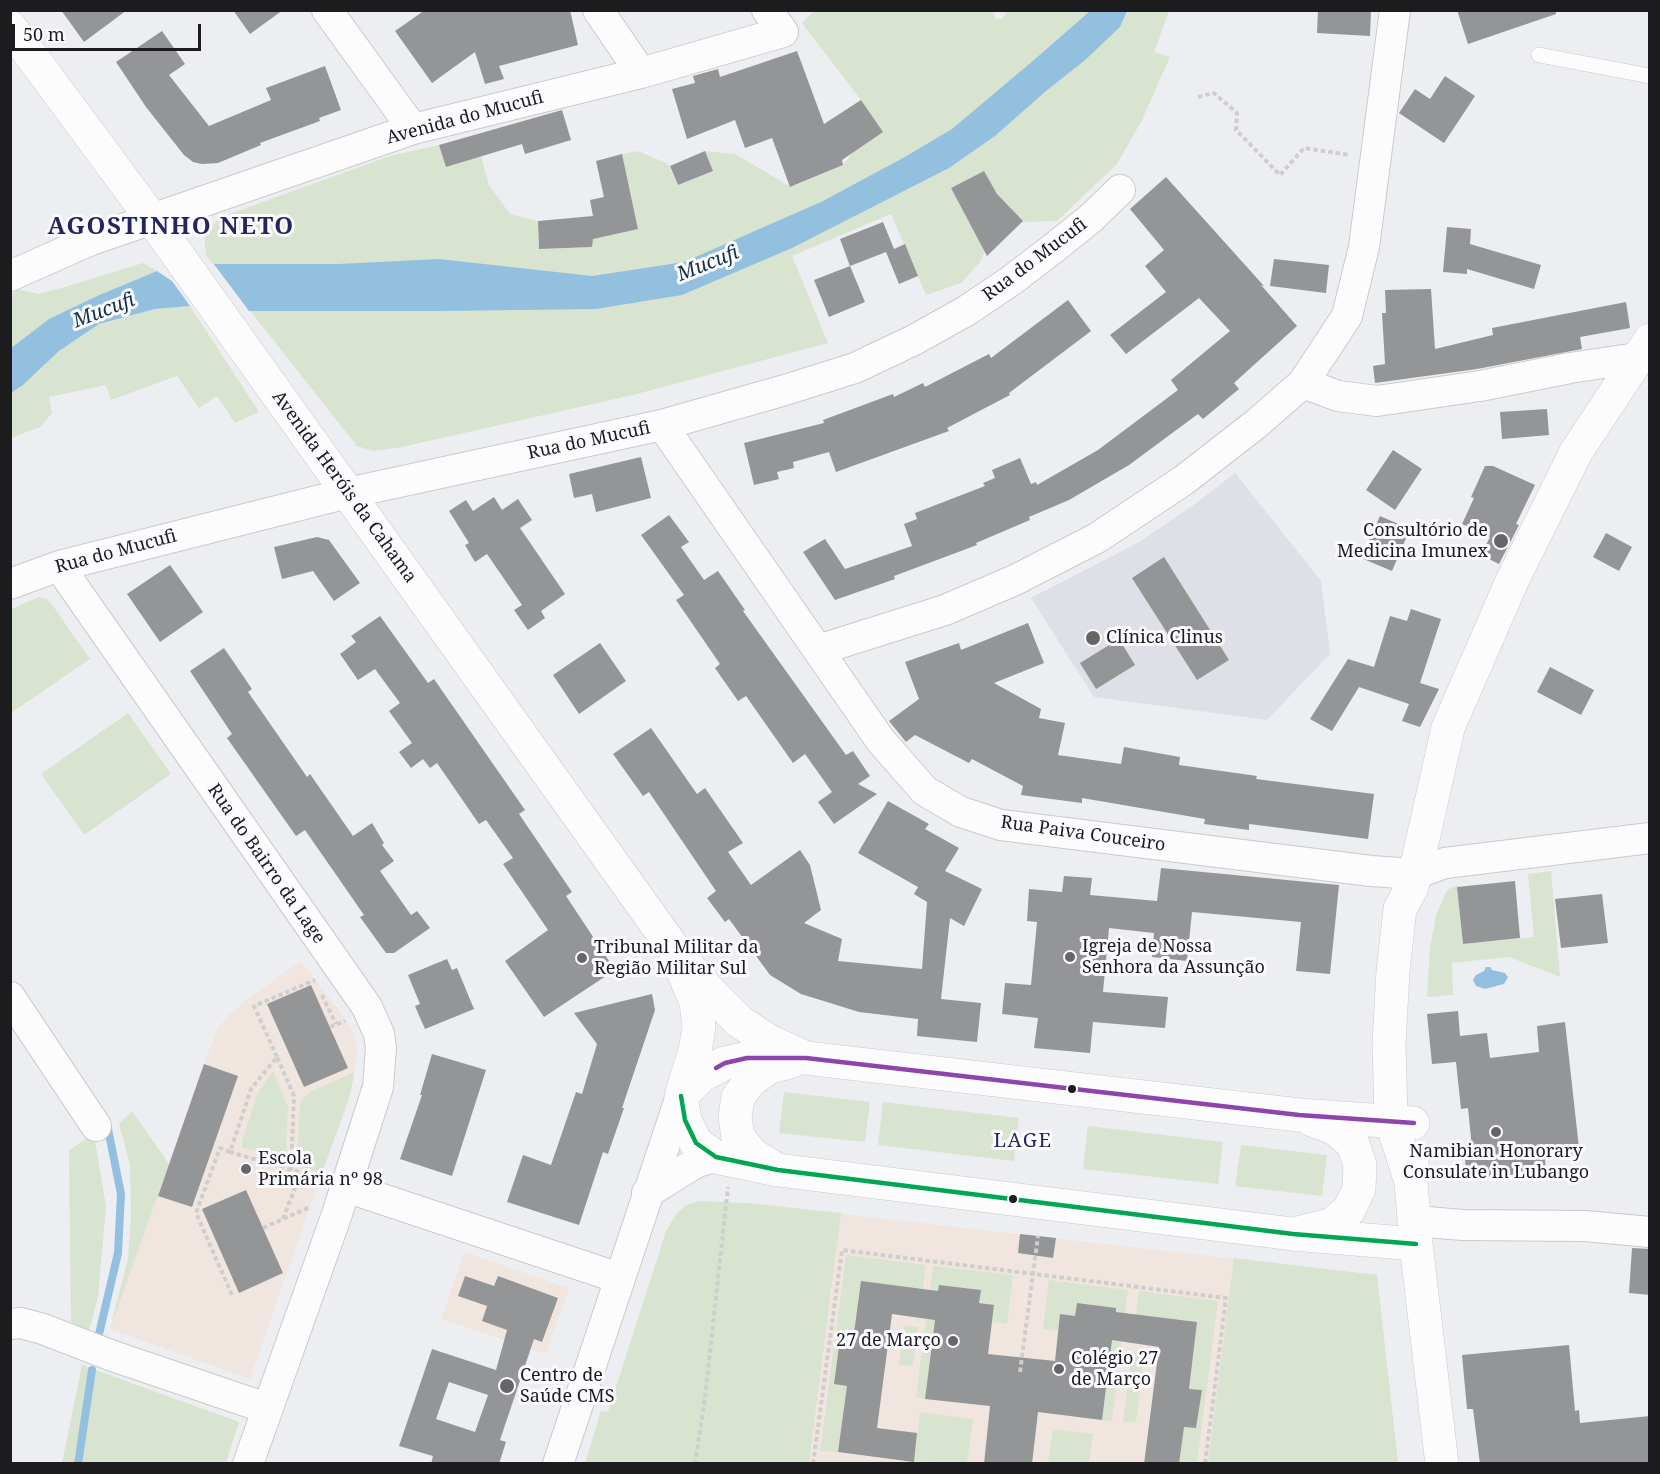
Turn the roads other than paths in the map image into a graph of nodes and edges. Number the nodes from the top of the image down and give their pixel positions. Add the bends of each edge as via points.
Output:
1 (327, 10) edge
2 (598, 10) edge
3 (1395, 10) edge
4 (775, 21) edge
5 (10, 27) edge
6 (1539, 56) dead end
7 (641, 73) junction
8 (1650, 76) edge
9 (412, 129) junction
10 (1120, 190) dead end
11 (152, 219) junction
12 (10, 276) edge
13 (1645, 352) edge
14 (1303, 383) junction
15 (662, 425) junction
16 (348, 493) junction
17 (59, 566) junction
18 (10, 584) edge
19 (818, 650) junction
20 (1650, 838) edge
21 (1424, 875) junction
22 (674, 949) junction
23 (10, 997) edge
24 (806, 1058) junction
25 (681, 1096) junction
26 (1299, 1115) junction
27 (1403, 1122) junction
28 (96, 1126) dead end
29 (716, 1157) junction
30 (778, 1170) junction
31 (346, 1187) junction
32 (647, 1193) junction
33 (1650, 1232) edge
34 (1416, 1233) junction
35 (1293, 1234) junction
36 (619, 1278) junction
37 (10, 1324) edge
38 (266, 1408) junction
39 (248, 1464) edge
40 (558, 1464) edge
41 (1442, 1464) edge

1 - 9 street
2 - 7 street
3 - 14 street via 1364,248 1347,316
4 - 7 street, Avenida do Mucufi
5 - 11 street, Avenida Heróis da Cahama
6 - 8 lane
7 - 9 street, Avenida do Mucufi
9 - 11 street, Avenida do Mucufi
10 - 15 street, Rua do Mucufi via 1090,219 1012,280 914,340 855,368
11 - 12 street, Avenida do Mucufi
11 - 16 street, Avenida Heróis da Cahama
13 - 14 street via 1480,386 1377,401 1338,396
13 - 21 street via 1576,452 1512,581 1448,728
14 - 19 street via 1184,480 1097,538 945,610
15 - 16 street, Rua do Mucufi
15 - 19 street, Rua Paiva Couceiro
16 - 17 street, Rua do Mucufi
16 - 22 street, Avenida Heróis da Cahama
17 - 18 street, Rua do Mucufi
17 - 31 street, Rua do Bairro da Lage via 376,1023 381,1048 378,1087
19 - 21 street, Rua Paiva Couceiro via 881,741 911,775 926,791 961,812 1001,825
20 - 21 street, Rua Paiva Couceiro
21 - 27 street via 1400,909 1393,971 1389,1043
22 - 24 street, Avenida Heróis da Cahama via 740,1022
22 - 25 street, Avenida Heróis da Cahama via 696,1002 699,1027
23 - 28 street
24 - 25 street via 747,1058 725,1063 702,1076
24 - 26 street
24 - 30 street via 770,1067 751,1080 738,1097 738,1137 753,1155
25 - 29 street via 685,1120 696,1143
25 - 32 street
26 - 27 street
26 - 35 street via 1334,1128 1353,1144 1360,1165 1359,1189 1350,1210 1333,1224
27 - 34 street
29 - 30 street
29 - 32 street via 697,1162
30 - 35 street
31 - 36 street
31 - 38 street, Rua do Bairro da Lage
32 - 36 street
33 - 34 street via 1586,1226 1463,1225
34 - 35 street
34 - 41 street
36 - 40 street
37 - 38 street via 43,1329
38 - 39 street, Rua do Bairro da Lage

